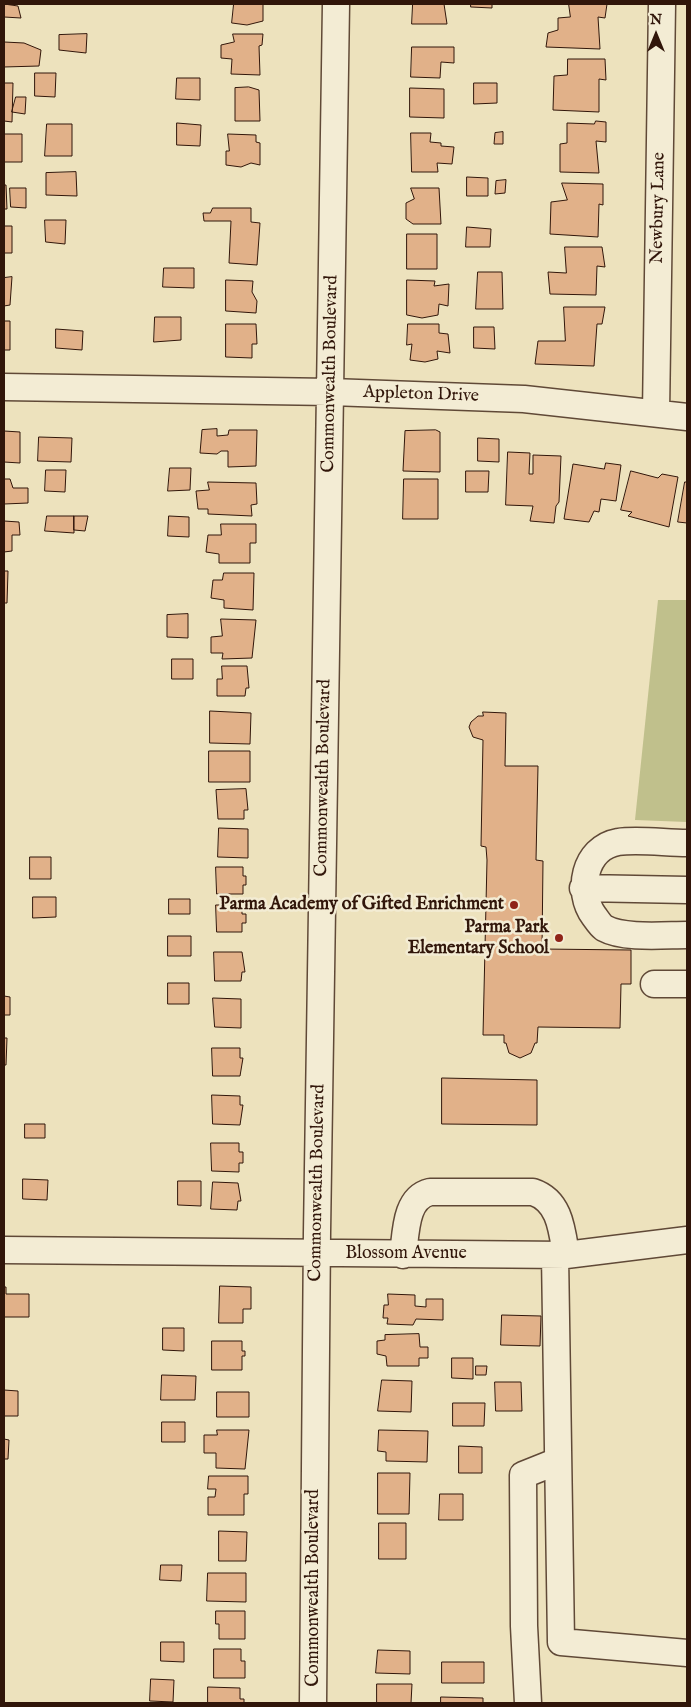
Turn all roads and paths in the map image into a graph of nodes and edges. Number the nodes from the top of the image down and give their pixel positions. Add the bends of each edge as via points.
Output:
1 (336, 4) edge
2 (662, 4) edge
3 (4, 387) edge
4 (331, 392) junction
5 (656, 413) junction
6 (687, 417) edge
7 (687, 843) edge
8 (583, 888) junction
9 (687, 890) edge
10 (687, 935) edge
11 (654, 984) dead end
12 (687, 984) edge
13 (687, 1240) edge
14 (4, 1250) edge
15 (317, 1254) junction
16 (403, 1254) junction
17 (561, 1255) junction
18 (558, 1461) junction
19 (561, 1642) junction
20 (525, 1647) junction
21 (687, 1652) edge
22 (313, 1703) edge
23 (528, 1703) edge

1 - 4 street, Commonwealth Boulevard
2 - 5 street, Newbury Lane
3 - 4 street, Appleton Drive
4 - 5 street, Appleton Drive via 524,399
4 - 15 street, Commonwealth Boulevard
5 - 6 street, Appleton Drive
7 - 8 street via 617,842 593,858
8 - 9 street
8 - 10 street via 585,901 602,927 621,934
11 - 12 street
13 - 17 street, Blossom Avenue
14 - 15 street, Blossom Avenue
15 - 16 street, Blossom Avenue
15 - 22 street, Commonwealth Boulevard
16 - 17 street, Blossom Avenue
16 - 17 street via 413,1203 421,1194 533,1192 544,1196 556,1212 561,1224
17 - 18 street
18 - 19 street
18 - 20 street via 523,1476
19 - 20 street
19 - 21 street
20 - 23 street

